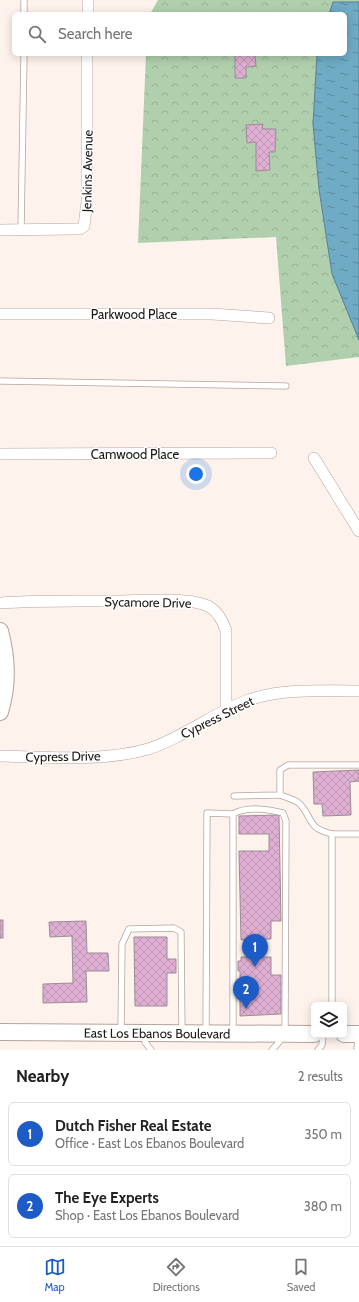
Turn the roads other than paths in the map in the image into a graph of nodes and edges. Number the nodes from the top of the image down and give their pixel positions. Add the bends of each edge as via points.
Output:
1 (24, 0) edge
2 (88, 0) edge
3 (24, 12) edge
4 (88, 12) edge
5 (24, 56) edge
6 (87, 56) edge
7 (0, 230) edge
8 (21, 230) junction
9 (0, 314) edge
10 (269, 318) dead end
11 (0, 381) edge
12 (286, 386) dead end
13 (271, 453) dead end
14 (0, 454) edge
15 (314, 458) dead end
16 (359, 532) edge
17 (0, 603) edge
18 (0, 631) edge
19 (359, 691) edge
20 (226, 710) junction
21 (0, 712) edge
22 (126, 754) joint
23 (0, 756) edge
24 (359, 765) edge
25 (280, 795) junction
26 (234, 796) dead end
27 (233, 814) junction
28 (332, 834) junction
29 (359, 834) edge
30 (332, 1002) edge
31 (0, 1032) edge
32 (121, 1033) junction
33 (146, 1033) junction
34 (182, 1033) junction
35 (206, 1033) junction
36 (233, 1033) junction
37 (282, 1034) junction
38 (311, 1034) edge
39 (354, 1034) edge
40 (323, 1038) edge
41 (151, 1050) edge
42 (272, 1050) edge
43 (318, 1050) edge
44 (357, 1050) edge

1 - 3 lane
2 - 4 street
5 - 8 lane
6 - 8 street, Jenkins Avenue via 87,202 84,226 80,229
7 - 8 street, Jenkins Avenue
9 - 10 street, Parkwood Place via 212,314
11 - 12 lane
13 - 14 street, Camwood Place
15 - 16 street
17 - 20 street, Sycamore Drive via 169,601 198,603 209,607 221,617 226,631
18 - 21 street via 6,669
19 - 20 street, Cypress Street via 277,693
20 - 22 street, Cypress Street via 160,744
22 - 23 street, Cypress Drive
24 - 25 lane via 288,765 280,770
25 - 26 lane
25 - 28 lane via 299,803 319,831
27 - 35 lane via 207,813
27 - 36 lane
27 - 37 lane via 240,810 272,810 283,813 286,821
28 - 29 lane
28 - 30 lane
31 - 32 street, East Los Ebanos Boulevard
32 - 33 street, East Los Ebanos Boulevard
32 - 34 lane via 122,944 128,929 174,928 181,932
33 - 34 street, East Los Ebanos Boulevard
33 - 41 lane via 146,1042
34 - 35 street, East Los Ebanos Boulevard
35 - 36 street, East Los Ebanos Boulevard
36 - 37 street, East Los Ebanos Boulevard
37 - 38 street, East Los Ebanos Boulevard
37 - 42 lane via 280,1041
39 - 44 lane
40 - 43 lane

